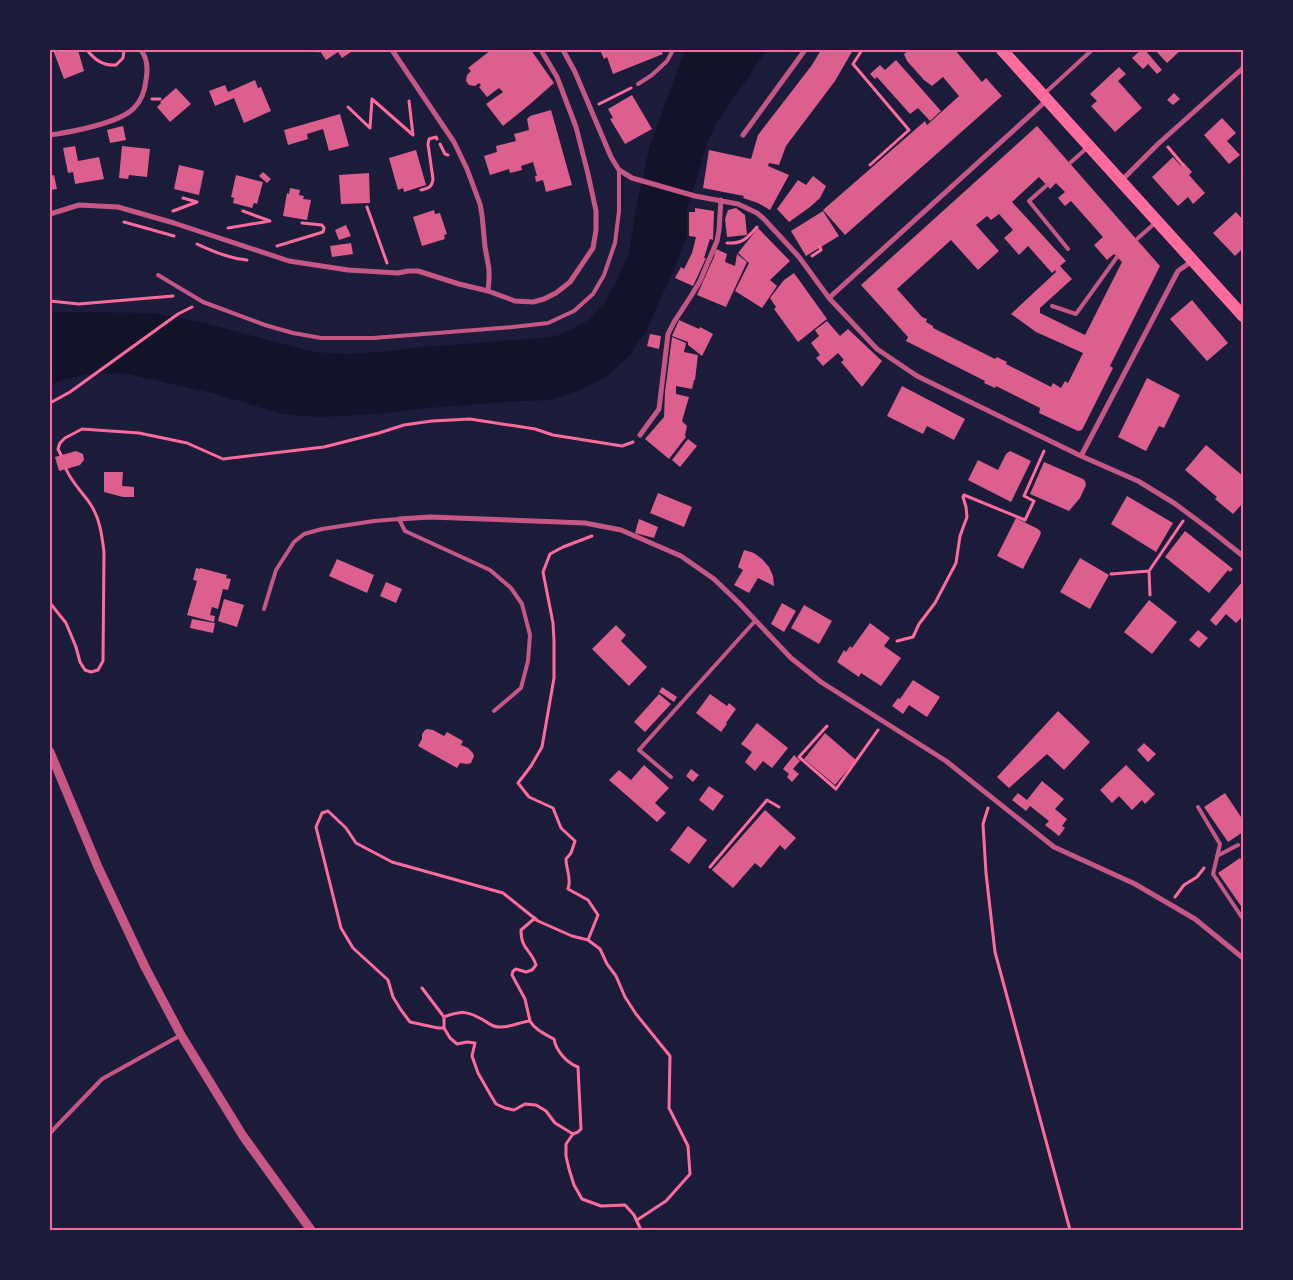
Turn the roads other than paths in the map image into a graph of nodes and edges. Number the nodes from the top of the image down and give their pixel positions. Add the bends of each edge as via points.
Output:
1 (141, 50) edge
2 (392, 50) edge
3 (541, 50) edge
4 (563, 50) edge
5 (673, 50) edge
6 (805, 50) edge
7 (1002, 50) edge
8 (1092, 50) edge
9 (1243, 69) edge
10 (638, 84) road end
11 (1046, 97) junction
12 (50, 135) edge
13 (743, 135) dead end
14 (1090, 146) junction
15 (1070, 163) dead end
16 (619, 170) junction
17 (1121, 181) junction
18 (1047, 185) dead end
19 (720, 200) junction
20 (50, 214) edge
21 (1157, 222) junction
22 (1137, 239) dead end
23 (1068, 248) dead end
24 (1117, 257) dead end
25 (1192, 261) junction
26 (158, 275) dead end
27 (488, 291) junction
28 (829, 298) junction
29 (1052, 306) dead end
30 (1243, 316) edge
31 (640, 435) road end
32 (1082, 456) junction
33 (399, 519) junction
34 (1243, 556) edge
35 (264, 609) dead end
36 (755, 621) junction
37 (494, 711) dead end
38 (50, 752) edge
39 (671, 777) dead end
40 (1198, 807) dead end
41 (1238, 845) dead end
42 (1217, 856) junction
43 (1243, 919) edge
44 (1243, 958) edge
45 (181, 1035) junction
46 (50, 1133) edge
47 (311, 1230) edge

1 - 12 street via 148,71 143,94 135,108 92,127
2 - 27 street via 447,132 467,169 482,215 490,280
3 - 27 street via 557,77 576,127 596,211 593,248 570,282 544,299 515,301
4 - 16 street
5 - 10 lane via 667,61
6 - 13 street
7 - 11 main road
8 - 11 lane
9 - 17 street
11 - 14 main road
11 - 28 street
14 - 15 lane
14 - 17 main road
16 - 19 street via 632,178
16 - 26 lane via 615,243 604,275 593,294 574,311 548,323 373,338 321,338 265,325 203,302
17 - 21 main road
18 - 23 lane via 1029,201
19 - 28 street via 738,204 764,219 799,257
19 - 31 street via 717,241 700,281 668,334 659,409
20 - 27 street via 80,205 118,208 289,261 348,270 418,271
21 - 22 lane
21 - 25 main road
24 - 29 lane via 1076,314
25 - 30 main road
25 - 32 street via 1178,271
28 - 32 street via 877,349 917,376
32 - 34 street via 1138,481 1174,503
33 - 35 lane via 304,534 294,542 276,570
33 - 36 street via 430,517 585,523 621,530 682,556 714,579
33 - 37 lane via 406,531 490,570 511,588 522,604 530,635 521,688
36 - 39 lane via 639,750
36 - 44 street via 791,658 821,682 946,761 1054,847 1135,884 1195,918
38 - 45 street via 98,868
40 - 42 lane via 1220,844
41 - 42 lane
42 - 43 lane via 1213,874
45 - 46 lane via 102,1079
45 - 47 street via 243,1136

